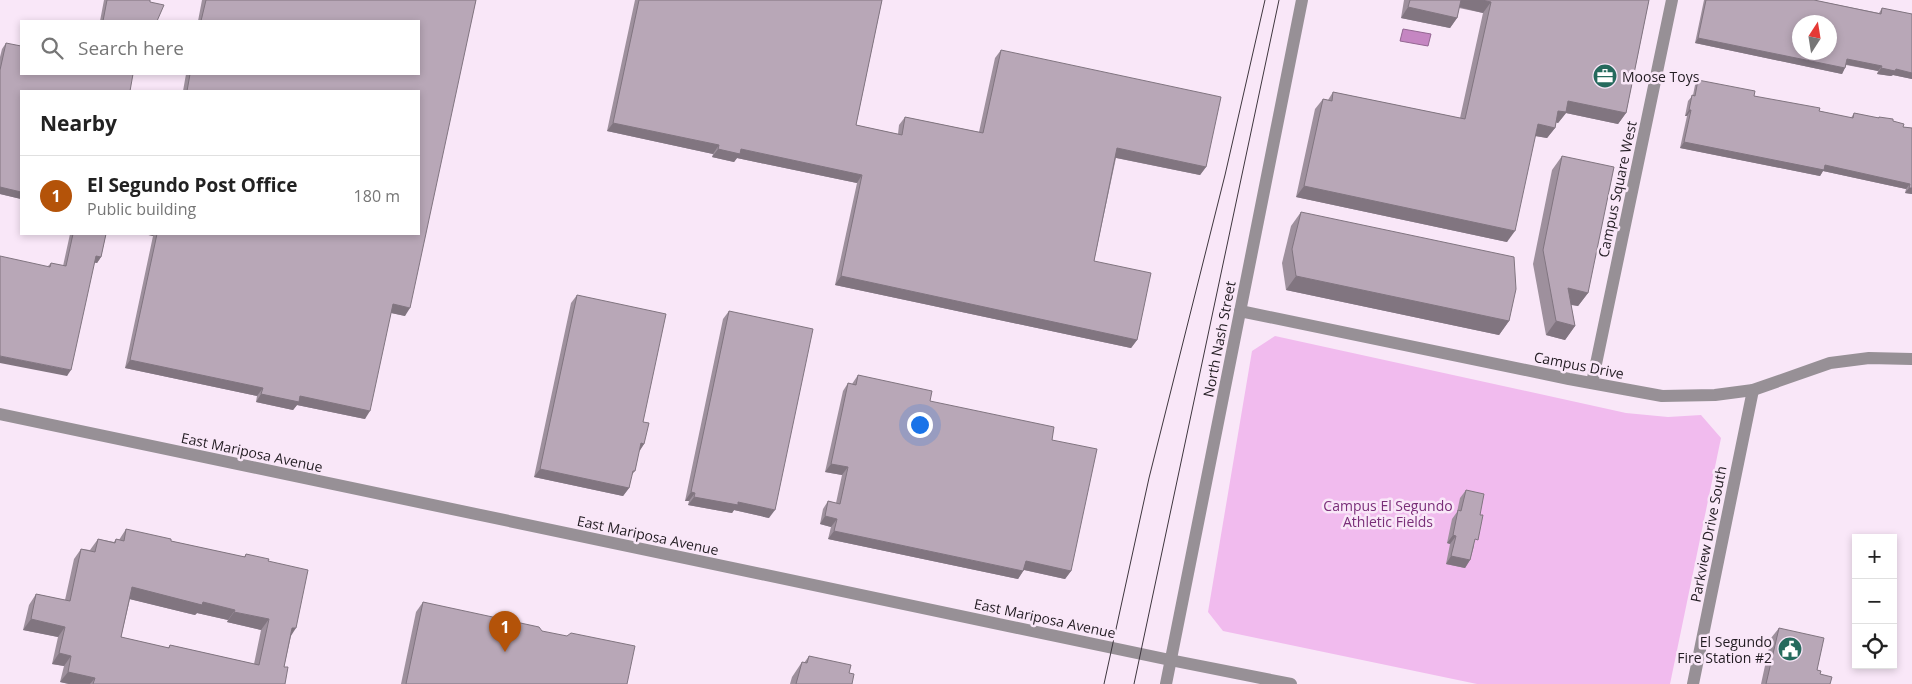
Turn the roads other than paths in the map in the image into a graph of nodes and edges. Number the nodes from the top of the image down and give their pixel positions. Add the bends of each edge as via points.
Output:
1 (1302, 0) edge
2 (1672, 0) edge
3 (1240, 311) junction
4 (1912, 359) edge
5 (1592, 383) junction
6 (1753, 390) junction
7 (0, 414) edge
8 (1170, 660) junction
9 (1166, 684) edge
10 (1291, 684) edge
11 (1693, 684) edge

1 - 3 street, North Nash Street
2 - 5 street, Campus Square West
3 - 5 street, Campus Drive
3 - 8 street, North Nash Street
4 - 6 street, Campus Drive via 1869,358 1830,363
5 - 6 street, Campus Drive via 1662,396
6 - 11 street, Parkview Drive South
7 - 8 street, East Mariposa Avenue
8 - 9 street, North Nash Street
8 - 10 street, East Mariposa Avenue

